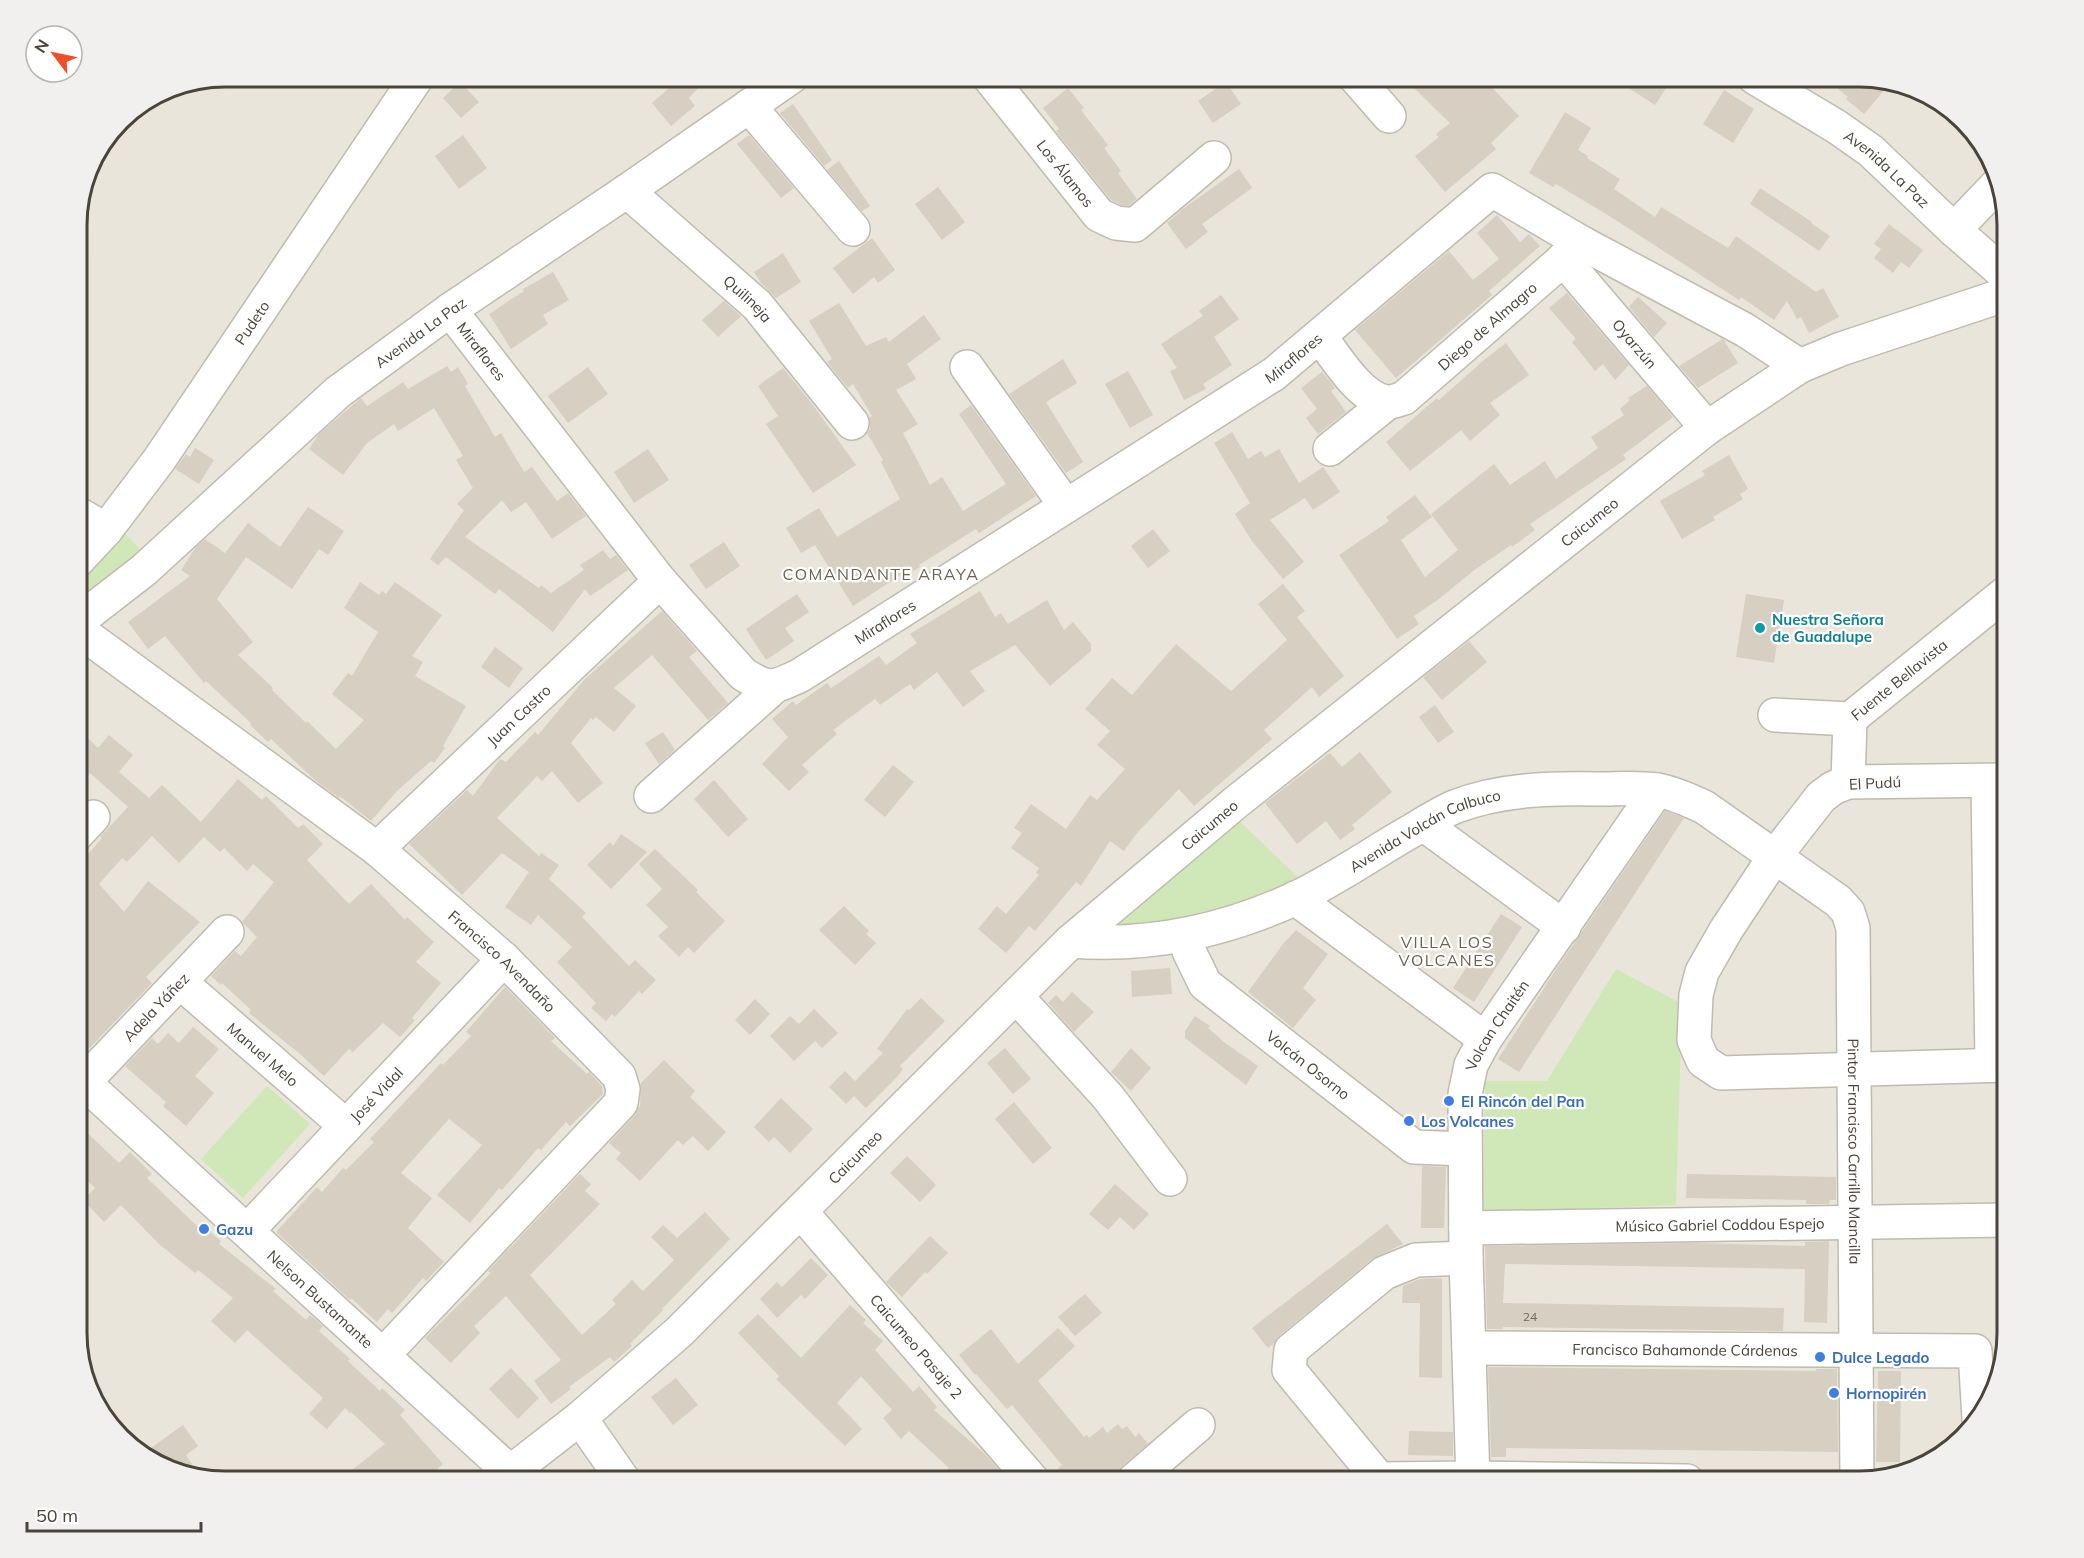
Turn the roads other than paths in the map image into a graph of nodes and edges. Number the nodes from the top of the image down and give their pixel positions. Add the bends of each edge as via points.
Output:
1 (410, 87) edge
2 (776, 87) edge
3 (998, 87) edge
4 (1364, 87) edge
5 (1772, 87) edge
6 (749, 106) junction
7 (1389, 116) dead end
8 (1214, 158) dead end
9 (1992, 190) edge
10 (627, 191) junction
11 (853, 229) dead end
12 (1954, 230) junction
13 (1573, 251) junction
14 (1997, 267) edge
15 (1997, 297) edge
16 (450, 310) junction
17 (1320, 336) junction
18 (1800, 366) junction
19 (967, 367) dead end
20 (1388, 403) junction
21 (852, 423) dead end
22 (1707, 428) junction
23 (1330, 449) dead end
24 (1066, 506) junction
25 (87, 519) edge
26 (106, 530) junction
27 (87, 550) edge
28 (660, 581) junction
29 (1997, 600) edge
30 (87, 614) edge
31 (87, 636) edge
32 (774, 687) junction
33 (1775, 715) dead end
34 (1850, 719) junction
35 (1997, 780) edge
36 (1848, 782) junction
37 (1657, 790) junction
38 (651, 796) dead end
39 (1423, 824) junction
40 (377, 849) junction
41 (1775, 856) junction
42 (1295, 898) junction
43 (1564, 927) junction
44 (228, 932) dead end
45 (1186, 936) junction
46 (1071, 941) junction
47 (504, 959) junction
48 (180, 982) junction
49 (1016, 996) junction
50 (1485, 1039) junction
51 (1997, 1065) edge
52 (1855, 1070) junction
53 (87, 1072) edge
54 (87, 1085) edge
55 (346, 1126) junction
56 (1464, 1149) junction
57 (1170, 1179) dead end
58 (801, 1212) junction
59 (1997, 1220) edge
60 (1856, 1223) junction
61 (247, 1232) junction
62 (1466, 1243) junction
63 (1469, 1348) junction
64 (1856, 1350) junction
65 (383, 1355) junction
66 (1978, 1402) edge
67 (580, 1418) junction
68 (1198, 1425) dead end
69 (498, 1471) edge
70 (512, 1471) edge
71 (616, 1471) edge
72 (1024, 1471) edge
73 (1146, 1471) edge
74 (1372, 1471) edge
75 (1473, 1471) edge
76 (1857, 1471) edge

1 - 26 street, Pudeto via 159,460
2 - 6 street, Avenida La Paz
3 - 8 street, Los Álamos via 1100,215 1116,223 1135,225
4 - 7 street
5 - 12 street, Avenida La Paz via 1871,151
6 - 10 street, Avenida La Paz
6 - 11 street
9 - 12 street
10 - 16 street, Avenida La Paz
10 - 21 street, Quilineja via 757,305
12 - 14 street, Avenida La Paz
13 - 17 street, Miraflores via 1492,190
13 - 18 street, Miraflores via 1745,330
13 - 20 street, Diego de Almagro via 1404,398
13 - 22 street, Oyarzún
15 - 18 street, Caicumeo
16 - 28 street, Miraflores
16 - 30 street, Avenida La Paz via 338,392 144,570
17 - 20 street via 1356,384
17 - 24 street, Miraflores via 1274,374
18 - 22 street, Caicumeo
19 - 24 street
20 - 23 street, Diego de Almagro
22 - 46 street, Caicumeo via 1235,803
24 - 32 street, Miraflores via 800,676
25 - 26 street
26 - 27 street, Pudeto
28 - 32 street, Miraflores via 743,674 758,684
28 - 40 street, Juan Castro
29 - 34 street, Fuente Bellavista
31 - 40 street, Francisco Avendaño
32 - 38 street, Miraflores
33 - 34 street, Fuente Bellavista
34 - 36 street
35 - 36 street, El Pudú
36 - 41 street, El Pudú via 1821,797
37 - 39 street, Avenida Volcán Calbuco via 1516,791 1454,808
37 - 41 street, Avenida Volcán Calbuco via 1704,807
37 - 43 street, Volcan Chaitén
39 - 42 street, Avenida Volcán Calbuco
39 - 43 street
40 - 47 street, Francisco Avendaño
41 - 52 street, Pintor Francisco Carrillo Mancilla via 1848,912 1853,928
41 - 52 street, El Pudú via 1702,972 1696,995 1694,1040 1703,1061 1720,1073
42 - 45 street, Avenida Volcán Calbuco
42 - 50 street
43 - 50 street, Volcan Chaitén
44 - 48 street, Adela Yáñez
45 - 46 street, Avenida Volcán Calbuco
45 - 56 street, Volcán Osorno via 1204,984 1414,1147
46 - 49 street, Caicumeo
47 - 55 street, José Vidal
47 - 65 street, Francisco Avendaño via 619,1076 623,1089 621,1103
48 - 53 street, Adela Yáñez
48 - 55 street, Manuel Melo
49 - 57 street via 1108,1097
49 - 58 street, Caicumeo
50 - 56 street, Volcan Chaitén via 1471,1065 1465,1094
51 - 52 street, El Pudú
52 - 60 street, Pintor Francisco Carrillo Mancilla
54 - 61 street, Nelson Bustamante
55 - 61 street, José Vidal
56 - 62 street, Volcan Chaitén
58 - 67 street, Caicumeo via 679,1332
58 - 72 street, Caicumeo Pasaje 2
59 - 60 street, Músico Gabriel Coddou Espejo
60 - 62 street, Músico Gabriel Coddou Espejo
60 - 64 street, Pintor Francisco Carrillo Mancilla
61 - 65 street, Nelson Bustamante
62 - 63 street, Volcan Chaitén
62 - 74 street, Músico Gabriel Coddou Espejo via 1384,1273 1291,1350 1289,1370
63 - 64 street, Francisco Bahamonde Cárdenas
63 - 75 street, Volcan Chaitén
64 - 66 street, Francisco Bahamonde Cárdenas via 1975,1351
64 - 76 street, Pintor Francisco Carrillo Mancilla
65 - 69 street, Nelson Bustamante
67 - 70 street, Caicumeo
67 - 71 street
68 - 73 street

